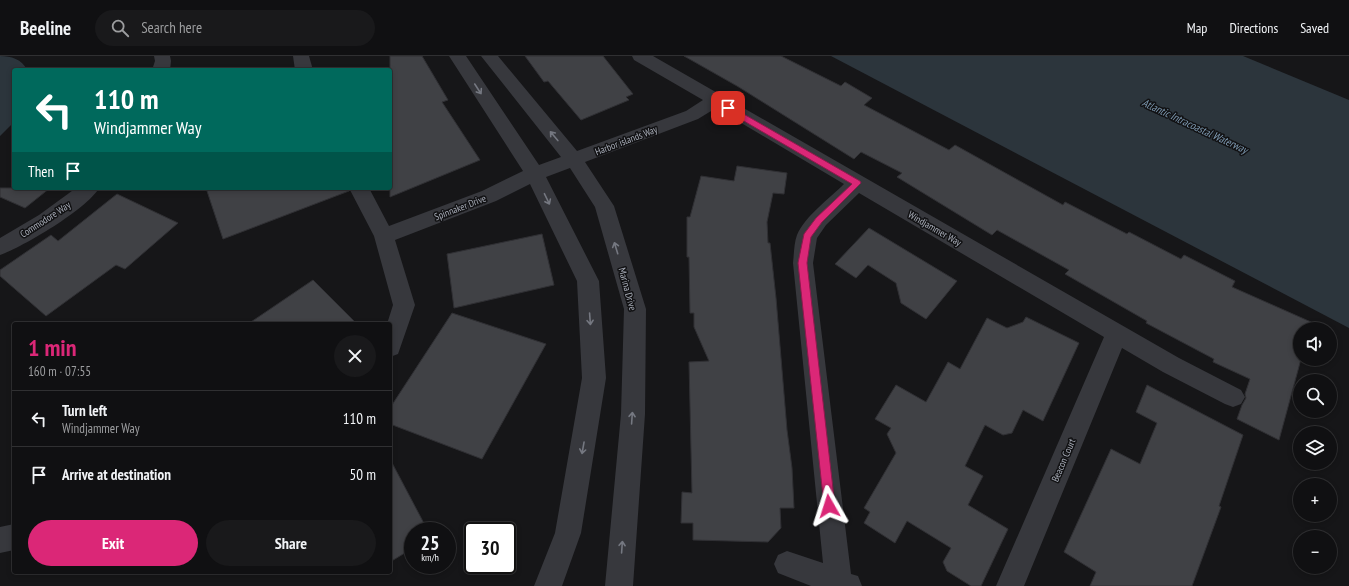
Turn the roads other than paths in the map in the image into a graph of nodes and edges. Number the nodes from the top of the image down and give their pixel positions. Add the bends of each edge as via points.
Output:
1 (162, 56) edge
2 (301, 56) edge
3 (457, 56) edge
4 (489, 56) edge
5 (640, 56) edge
6 (161, 68) edge
7 (304, 68) edge
8 (715, 100) junction
9 (574, 160) junction
10 (535, 174) junction
11 (857, 183) junction
12 (87, 190) edge
13 (360, 190) edge
14 (384, 236) junction
15 (0, 247) edge
16 (1117, 333) junction
17 (392, 341) edge
18 (1233, 397) dead end
19 (12, 537) edge
20 (0, 540) edge
21 (788, 564) dead end
22 (843, 584) edge
23 (548, 586) edge
24 (619, 586) edge
25 (1010, 586) edge

1 - 6 street
2 - 7 street
3 -> 10 street
9 -> 4 street, Marina Drive
5 - 8 street, Windjammer Way
8 - 9 street, Harbor islands Way via 692,115
8 - 11 street, Windjammer Way
9 - 10 street, Harbor islands Way
24 -> 9 street, Marina Drive via 633,414 635,309 604,206
10 - 14 street, Spinnaker Drive via 489,196
10 -> 23 street via 588,281 594,378 568,533
11 - 16 street, Windjammer Way
11 - 22 street via 819,220 807,236 803,263
12 - 15 street, Commodore Way via 35,227
13 - 14 street
14 - 17 street via 404,305
16 - 18 street, Windjammer Way
16 - 25 street, Beacon Court
19 - 20 street
21 - 22 street

